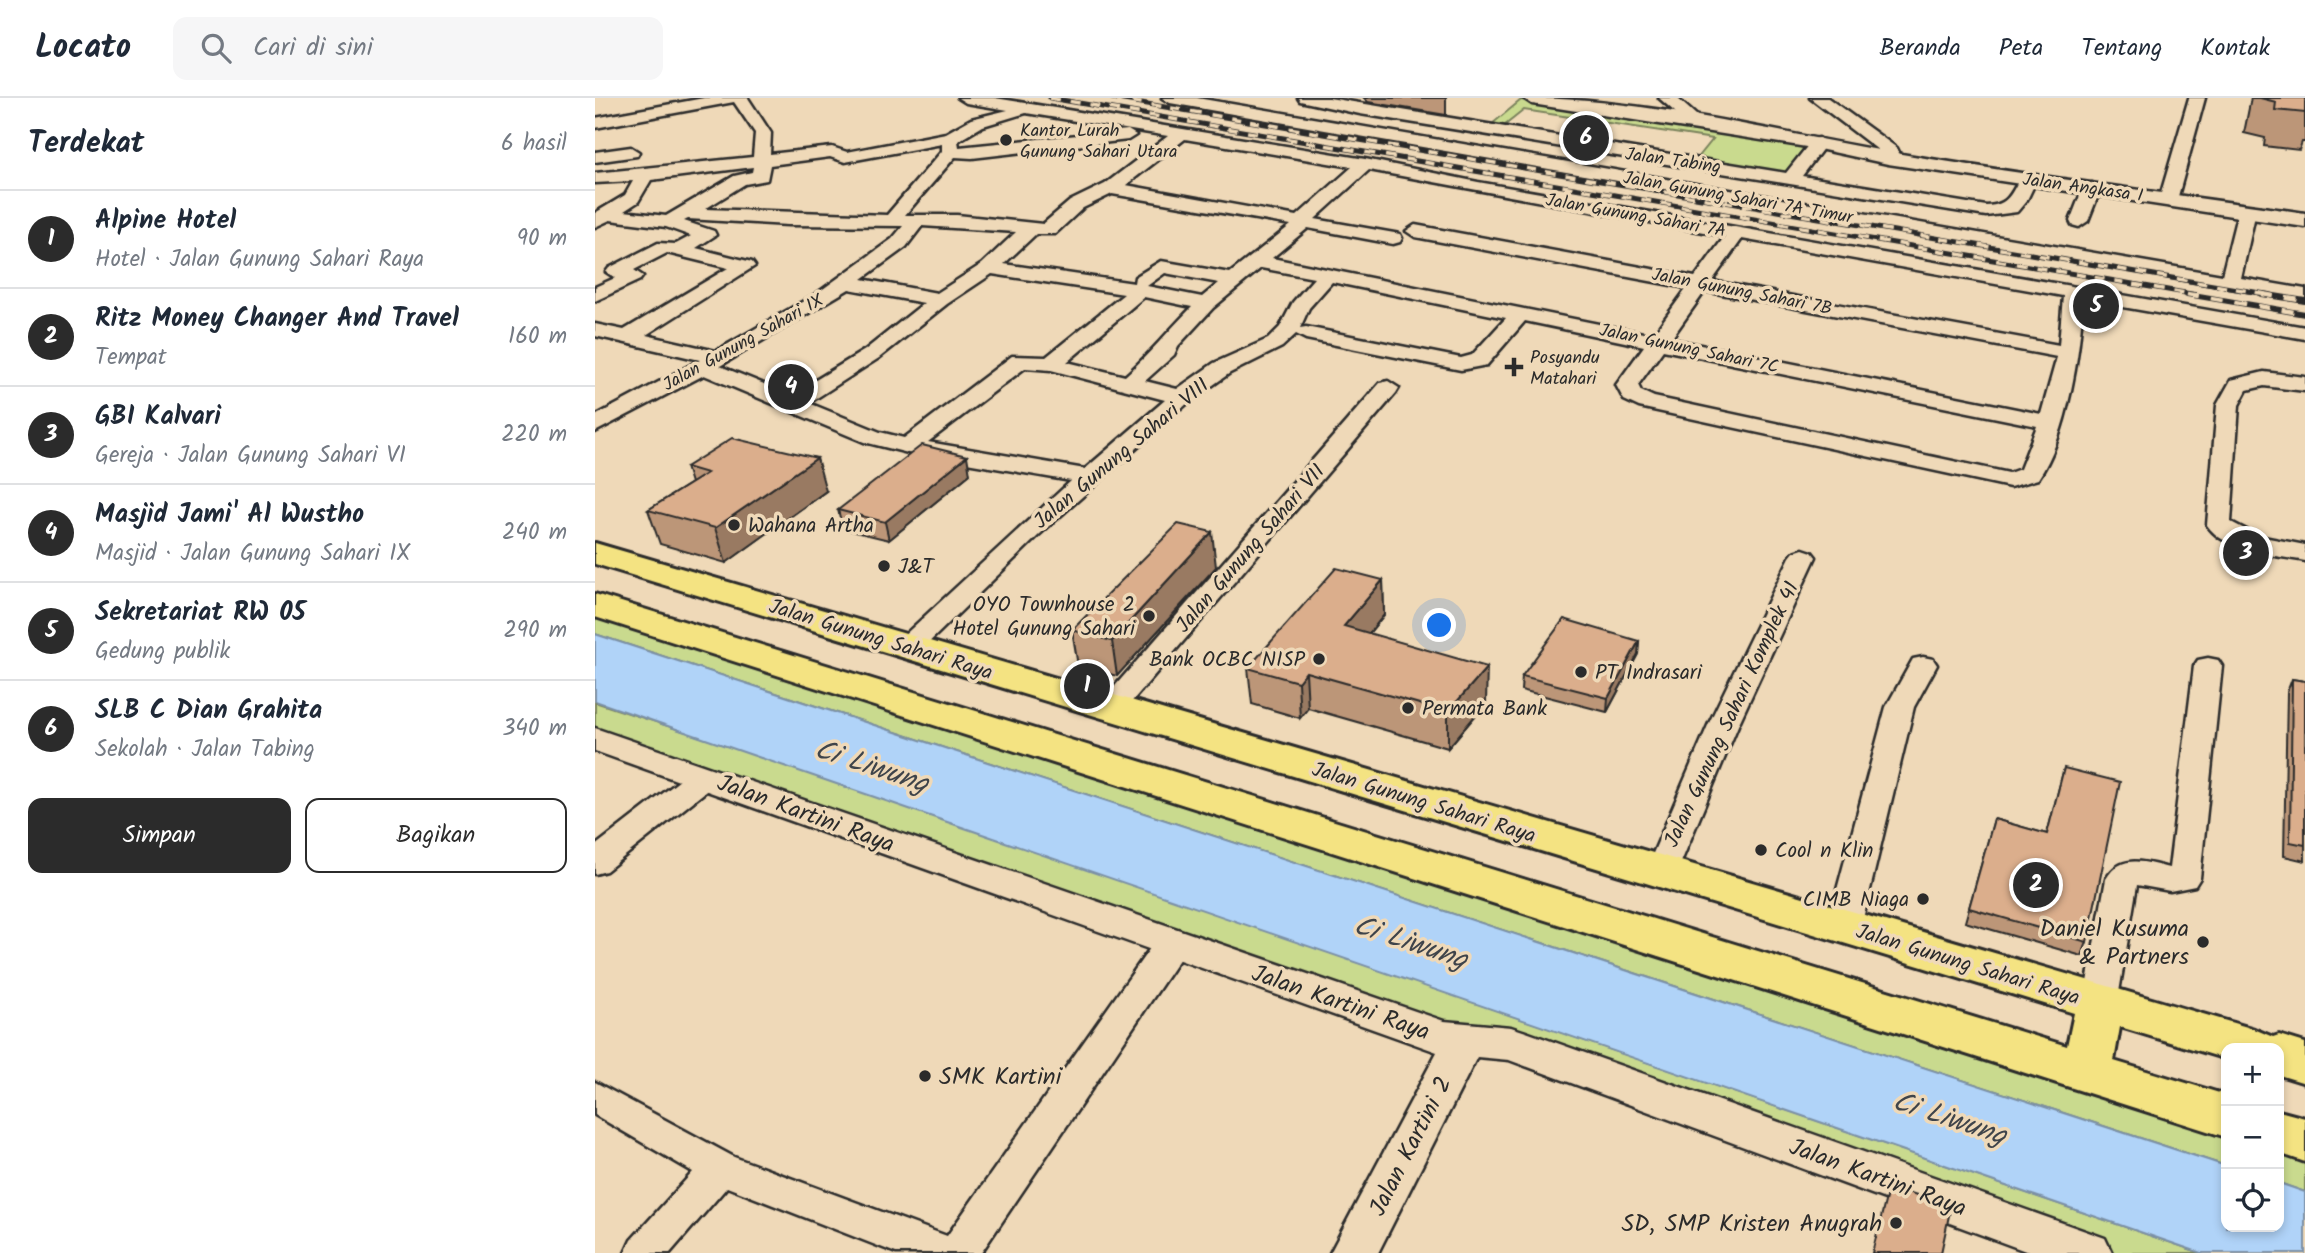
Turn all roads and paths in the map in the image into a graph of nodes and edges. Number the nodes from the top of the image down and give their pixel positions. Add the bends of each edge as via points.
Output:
1 (730, 98) edge
2 (740, 98) edge
3 (967, 98) edge
4 (1171, 98) edge
5 (1306, 98) edge
6 (1532, 98) edge
7 (1667, 98) edge
8 (1818, 98) edge
9 (2196, 98) edge
10 (1028, 109) junction
11 (595, 123) edge
12 (1697, 123) junction
13 (1159, 131) junction
14 (1180, 135) junction
15 (1819, 143) junction
16 (950, 145) junction
17 (631, 152) dead end
18 (1890, 155) junction
19 (595, 157) edge
20 (762, 159) junction
21 (1365, 164) junction
22 (638, 176) junction
23 (1792, 177) junction
24 (595, 178) edge
25 (2028, 179) junction
26 (1111, 188) junction
27 (2092, 188) junction
28 (2169, 196) junction
29 (2247, 211) junction
30 (2305, 211) edge
31 (687, 213) junction
32 (601, 217) edge
33 (892, 220) junction
34 (2305, 220) edge
35 (916, 221) junction
36 (2079, 221) dead end
37 (669, 222) junction
38 (1301, 222) junction
39 (1031, 229) junction
40 (1415, 232) dead end
41 (1737, 233) junction
42 (1392, 238) dead end
43 (679, 250) junction
44 (1257, 261) junction
45 (595, 267) edge
46 (989, 268) junction
47 (616, 272) junction
48 (1329, 274) junction
49 (2231, 279) dead end
50 (1234, 280) junction
51 (845, 282) junction
52 (1700, 283) junction
53 (1141, 285) junction
54 (2073, 293) junction
55 (595, 295) edge
56 (2305, 295) edge
57 (940, 300) junction
58 (1206, 304) junction
59 (1521, 313) junction
60 (595, 330) edge
61 (1306, 333) dead end
62 (2305, 333) edge
63 (628, 337) junction
64 (1658, 341) junction
65 (2069, 353) junction
66 (711, 362) junction
67 (1051, 364) junction
68 (2305, 384) edge
69 (1128, 385) junction
70 (1388, 388) dead end
71 (1181, 397) junction
72 (595, 404) edge
73 (790, 405) junction
74 (618, 411) junction
75 (2049, 422) junction
76 (595, 425) edge
77 (908, 446) junction
78 (1089, 477) junction
79 (595, 553) edge
80 (2305, 553) edge
81 (1804, 558) dead end
82 (595, 605) edge
83 (908, 647) junction
84 (1923, 665) dead end
85 (2208, 666) dead end
86 (1111, 708) junction
87 (595, 739) edge
88 (704, 777) junction
89 (595, 863) edge
90 (1661, 872) junction
91 (1844, 927) junction
92 (1172, 943) junction
93 (2100, 1004) junction
94 (1465, 1039) junction
95 (2236, 1043) edge
96 (2284, 1057) edge
97 (2305, 1063) edge
98 (2087, 1072) junction
99 (595, 1097) edge
100 (2221, 1114) edge
101 (2284, 1134) edge
102 (2305, 1140) edge
103 (719, 1168) junction
104 (645, 1253) edge
105 (943, 1253) edge
106 (958, 1253) edge
107 (1354, 1253) edge
108 (2088, 1253) edge

1 - 11 street
2 - 20 street via 763,133
3 - 10 street, Jalan Gunung Sahari 7A
4 - 56 street, Jalan Gunung Sahari 7A Timur
5 - 23 street, Jalan Tabing
6 - 12 street, Jalan Angkasa I
7 - 12 street
8 - 18 street
9 - 28 street
10 - 13 street, Jalan Gunung Sahari 7A
10 - 16 street via 977,122
12 - 15 street, Jalan Angkasa I
13 - 14 street, Jalan Gunung Sahari 7A
13 - 16 street via 972,153
14 - 21 street, Jalan Gunung Sahari 7A
14 - 26 street
15 - 18 street, Jalan Angkasa I
15 - 23 street
16 - 20 street via 848,157 834,152
16 - 33 street
17 - 19 street
18 - 25 street, Jalan Angkasa I
18 - 28 street, Jalan Angkasa I
20 - 22 street
20 - 31 street via 761,176 740,180
21 - 38 street
21 - 41 street, Jalan Gunung Sahari 7A
22 - 24 street
22 - 32 street via 643,179 632,198
23 - 25 street, Jalan Tabing via 2000,211 2016,206
25 - 27 street, Jalan Angkasa I
26 - 38 street
26 - 39 street via 1089,195 1048,230
27 - 28 street, Jalan Angkasa I
27 - 36 street
28 - 29 street, Jalan Angkasa I
28 - 30 street, Jalan Angkasa I
29 - 34 street, Jalan Angkasa I
29 - 49 street
31 - 33 street
31 - 37 street
32 - 37 street
33 - 35 street
35 - 39 street
35 - 51 street, Jalan Gunung Sahari IX via 899,243
37 - 43 street via 707,234
38 - 42 street
38 - 44 street
39 - 46 street
40 - 52 street, Jalan Gunung Sahari 7B
41 - 52 street
41 - 54 street, Jalan Gunung Sahari 7A
43 - 47 street via 665,247
43 - 63 street via 745,266
44 - 48 street
44 - 50 street
45 - 47 street
46 - 53 street
46 - 57 street
47 - 55 street via 633,276
48 - 59 street, Jalan Gunung Sahari 7C
48 - 71 street, Jalan Gunung Sahari VIII via 1275,343 1223,368
50 - 53 street via 1161,267
50 - 58 street
51 - 57 street
51 - 66 street, Jalan Gunung Sahari IX
52 - 64 street
52 - 65 street, Jalan Gunung Sahari 7B
53 - 58 street
53 - 67 street
54 - 62 street, Jalan Gunung Sahari 7A
54 - 65 street
57 - 73 street via 872,354
58 - 69 street via 1167,345 1167,351
59 - 61 street via 1479,360 1461,364
59 - 64 street, Jalan Gunung Sahari 7C
60 - 63 street
63 - 66 street
64 - 75 street, Jalan Gunung Sahari 7C
64 - 75 street via 1627,385 1632,395 1647,402 2010,480 2030,474
65 - 75 street
66 - 73 street
66 - 74 street, Jalan Gunung Sahari IX
67 - 69 street
67 - 77 street via 1020,361
68 - 80 street via 2264,379 2239,385 2228,405 2218,515 2219,525 2248,542
69 - 71 street
70 - 86 street, Jalan Gunung Sahari VII
71 - 78 street, Jalan Gunung Sahari VIII
72 - 74 street
73 - 77 street
74 - 76 street, Jalan Gunung Sahari IX
77 - 78 street
78 - 83 street, Jalan Gunung Sahari VIII
79 - 83 main road, Jalan Gunung Sahari Raya
81 - 90 street, Jalan Gunung Sahari Komplek 41 via 1724,723
82 - 98 main road
83 - 86 main road, Jalan Gunung Sahari Raya
84 - 91 street via 1900,707
85 - 93 street via 2183,878 2176,881 2134,871 2122,879
86 - 90 main road, Jalan Gunung Sahari Raya
87 - 88 street, Jalan Kartini Raya
88 - 89 street
88 - 92 street, Jalan Kartini Raya
90 - 91 main road, Jalan Gunung Sahari Raya
91 - 93 main road, Jalan Gunung Sahari Raya
92 - 94 street, Jalan Kartini Raya via 1443,1037
92 - 106 street
93 - 95 main road, Jalan Gunung Sahari Raya
93 - 98 main road
94 - 107 street, Jalan Kartini 2
94 - 108 street, Jalan Kartini Raya via 1511,1044
96 - 97 main road
98 - 100 main road
99 - 103 street
101 - 102 main road
103 - 104 street
103 - 105 street

